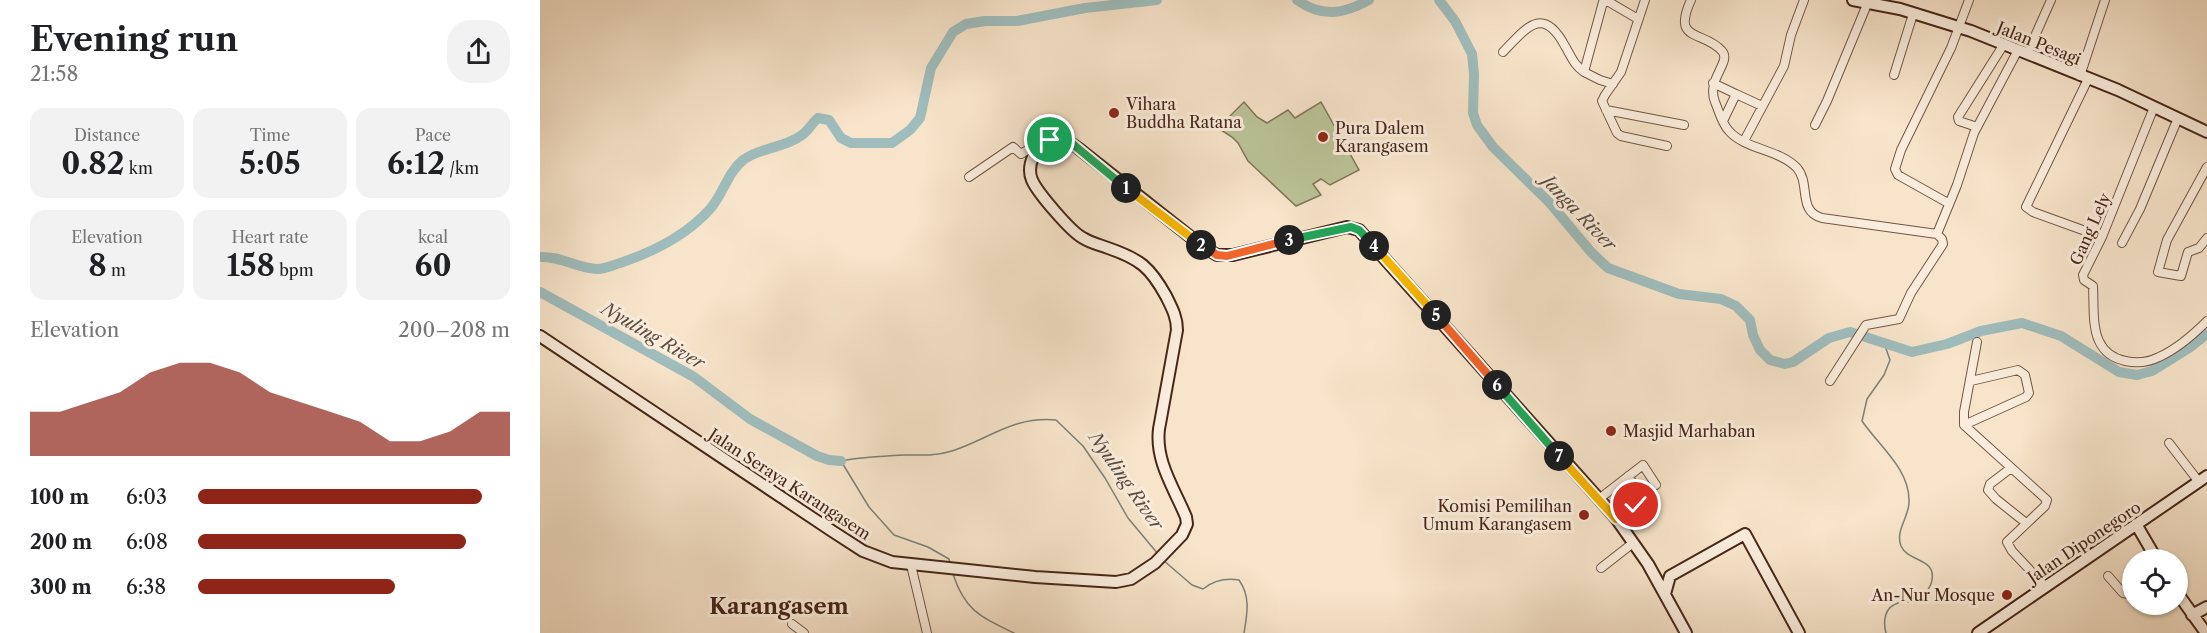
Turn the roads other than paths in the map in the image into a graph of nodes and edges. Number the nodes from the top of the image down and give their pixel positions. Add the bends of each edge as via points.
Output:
1 (1645, 0) edge
2 (1691, 0) edge
3 (1804, 0) edge
4 (1853, 0) edge
5 (1969, 0) edge
6 (2051, 0) edge
7 (2105, 0) edge
8 (1868, 2) junction
9 (1913, 14) junction
10 (1638, 19) junction
11 (1960, 27) junction
12 (2004, 44) junction
13 (1503, 52) dead end
14 (2023, 52) junction
15 (1584, 72) junction
16 (1894, 75) dead end
17 (2084, 77) junction
18 (1713, 83) junction
19 (1613, 84) junction
20 (1736, 93) junction
21 (1762, 106) junction
22 (2154, 107) junction
23 (1606, 110) junction
24 (2178, 118) junction
25 (1723, 121) junction
26 (1684, 125) dead end
27 (1815, 125) dead end
28 (1977, 127) junction
29 (2207, 132) edge
30 (1744, 141) junction
31 (1667, 146) dead end
32 (1039, 148) junction
33 (2207, 167) edge
34 (969, 177) dead end
35 (1948, 203) junction
36 (1936, 234) junction
37 (2102, 237) junction
38 (2207, 238) edge
39 (2122, 243) dead end
40 (2207, 321) edge
41 (540, 336) edge
42 (1977, 342) dead end
43 (1830, 381) dead end
44 (1971, 381) junction
45 (1964, 425) junction
46 (2169, 443) dead end
47 (2011, 468) junction
48 (1628, 476) junction
49 (2203, 479) edge
50 (1656, 485) dead end
51 (1599, 499) junction
52 (1646, 502) dead end
53 (1636, 505) dead end
54 (1616, 519) junction
55 (2026, 523) junction
56 (2136, 524) junction
57 (1634, 543) junction
58 (2151, 549) edge
59 (911, 565) junction
60 (1600, 568) dead end
61 (1654, 576) junction
62 (1670, 576) junction
63 (2108, 576) dead end
64 (2045, 586) junction
65 (2122, 592) edge
66 (1665, 595) junction
67 (2207, 607) edge
68 (2188, 609) edge
69 (2192, 615) junction
70 (792, 624) dead end
71 (804, 633) edge
72 (927, 633) edge
73 (1686, 633) edge
74 (1799, 633) edge
75 (1978, 633) edge
76 (2205, 633) edge

1 - 10 street
2 - 18 street via 1684,16 1685,27 1725,55
3 - 21 street via 1786,59
4 - 8 street, Jalan Pesagi
5 - 11 street
6 - 14 street
7 - 17 street
8 - 9 street, Jalan Pesagi
8 - 27 street
9 - 11 street, Jalan Pesagi
9 - 16 street
10 - 15 street via 1603,2
10 - 19 street via 1621,72
11 - 12 street, Jalan Pesagi
11 - 35 street via 1895,169 1898,175
12 - 14 street, Jalan Pesagi
12 - 28 street via 1958,117
13 - 15 street via 1527,30 1546,23
14 - 17 street, Jalan Pesagi
14 - 28 street
15 - 19 street
17 - 22 street, Jalan Pesagi
17 - 37 street via 2026,207 2033,213
18 - 20 street
18 - 25 street via 1713,95
19 - 23 street via 1603,99
20 - 21 street
20 - 25 street
21 - 30 street
22 - 24 street, Jalan Pesagi
22 - 37 street, Gang Lely
23 - 26 street
23 - 31 street via 1621,136
24 - 29 street, Jalan Pesagi
24 - 39 street
25 - 30 street via 1729,132
28 - 35 street
30 - 36 street via 1797,169 1807,205 1816,216
32 - 34 street via 1021,154 1013,147
32 - 51 street via 1055,139 1069,141 1217,255 1233,255 1347,227 1357,229
32 - 59 street, Jalan Seraya Karangasem via 1030,174 1046,201 1080,237 1127,254 1147,267 1174,311 1177,330 1158,437 1163,466 1186,517 1186,527 1155,563 1131,579 1116,582
33 - 38 street via 2167,240 2158,273 2181,276 2188,252 2199,248
35 - 36 street
36 - 43 street via 1942,244 1901,316 1895,321 1869,323
37 - 40 street, Gang Lely via 2083,275 2093,286 2098,339 2113,358 2141,362 2158,358
41 - 59 street, Jalan Seraya Karangasem via 856,546 885,560
42 - 44 street
44 - 45 street
44 - 45 street via 2018,370 2025,375 2029,393
45 - 47 street
46 - 49 street
47 - 55 street via 2047,500
47 - 55 street via 1988,490
48 - 50 street via 1643,465
48 - 51 street
48 - 52 street
49 - 56 street, Jalan Diponegoro
51 - 54 street
53 - 54 street
54 - 57 street
55 - 64 street via 2007,540 2007,545
56 - 58 street
56 - 64 street, Jalan Diponegoro
57 - 60 street
57 - 61 street
59 - 72 street
61 - 62 street
61 - 66 street
62 - 66 street
62 - 74 street via 1745,534
63 - 65 street
64 - 75 street, Jalan Diponegoro
66 - 73 street
67 - 69 street
68 - 69 street
69 - 76 street
70 - 71 street

